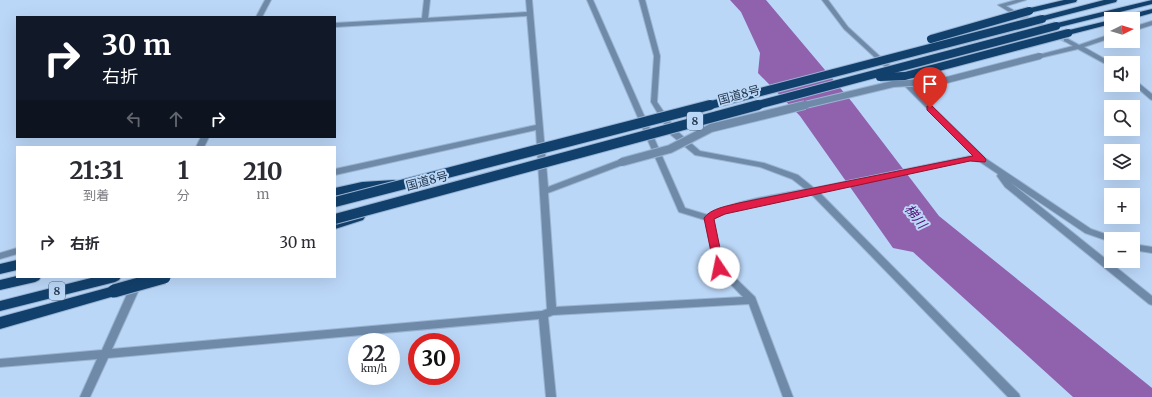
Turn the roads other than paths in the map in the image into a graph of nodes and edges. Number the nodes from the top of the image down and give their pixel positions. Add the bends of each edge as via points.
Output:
1 (268, 0) edge
2 (427, 0) edge
3 (528, 0) edge
4 (590, 0) edge
5 (642, 0) edge
6 (825, 0) edge
7 (1023, 0) edge
8 (1073, 0) edge
9 (1113, 0) edge
10 (1152, 2) edge
11 (1152, 11) edge
12 (1013, 12) tunnel mouth
13 (530, 14) junction
14 (1140, 14) edge
15 (260, 16) edge
16 (425, 20) junction
17 (1152, 23) edge
18 (1104, 24) edge
19 (336, 25) edge
20 (1140, 27) edge
21 (1067, 36) junction
22 (1104, 38) edge
23 (1080, 46) junction
24 (1104, 61) edge
25 (840, 70) junction
26 (857, 78) junction
27 (1140, 87) edge
28 (1152, 98) edge
29 (539, 127) junction
30 (982, 160) junction
31 (996, 170) junction
32 (336, 172) edge
33 (412, 183) junction
34 (545, 191) junction
35 (817, 191) junction
36 (336, 192) edge
37 (421, 197) junction
38 (336, 202) edge
39 (709, 218) junction
40 (336, 219) edge
41 (336, 225) edge
42 (1104, 237) edge
43 (1140, 248) edge
44 (1152, 250) edge
45 (16, 251) edge
46 (0, 256) edge
47 (16, 265) edge
48 (0, 269) edge
49 (31, 278) edge
50 (111, 278) edge
51 (140, 278) edge
52 (160, 278) edge
53 (0, 285) edge
54 (752, 300) junction
55 (1152, 301) edge
56 (0, 306) edge
57 (548, 313) junction
58 (0, 323) edge
59 (105, 353) junction
60 (0, 363) edge
61 (85, 397) edge
62 (551, 397) edge
63 (788, 397) edge
64 (1015, 397) edge

1 - 15 street
2 - 16 street
3 - 13 street
4 - 39 street via 682,210
5 - 35 street via 657,56 654,102 674,133 698,153 761,165 795,177
6 - 30 street via 846,28
7 - 12 street via 1001,5
8 - 25 highway, bridge via 925,41
9 - 25 highway, 国道8号 / 8, bridge
10 - 26 highway, 国道8号 / 8, bridge
11 - 14 highway
13 - 16 street
13 - 29 street
16 - 19 street
17 - 20 street
18 - 21 highway
21 - 23 street
21 - 26 highway, bridge via 905,76
22 - 23 street
23 - 24 street
23 - 34 street, bridge via 943,81 893,84 711,128 670,149 622,162
25 - 33 highway, 国道8号 / 8, bridge
26 - 37 highway, 国道8号 / 8, bridge
27 - 28 street
29 - 32 street
29 - 34 street
30 - 31 street
30 - 35 street via 970,158
31 - 42 street via 1088,231
31 - 55 street via 1008,185
33 - 36 highway, bridge via 362,186
33 - 38 highway, 国道8号 / 8, bridge
34 - 57 street
35 - 39 street via 739,206
35 - 64 street
37 - 40 highway, 国道8号 / 8, bridge
37 - 41 highway, bridge
39 - 54 street via 719,268
43 - 44 street
45 - 46 street
47 - 48 highway
49 - 53 highway, 8
50 - 56 highway, 8
51 - 59 street
52 - 58 highway, bridge
54 - 57 street
54 - 63 street
57 - 59 street
57 - 62 street
59 - 60 street
59 - 61 street

